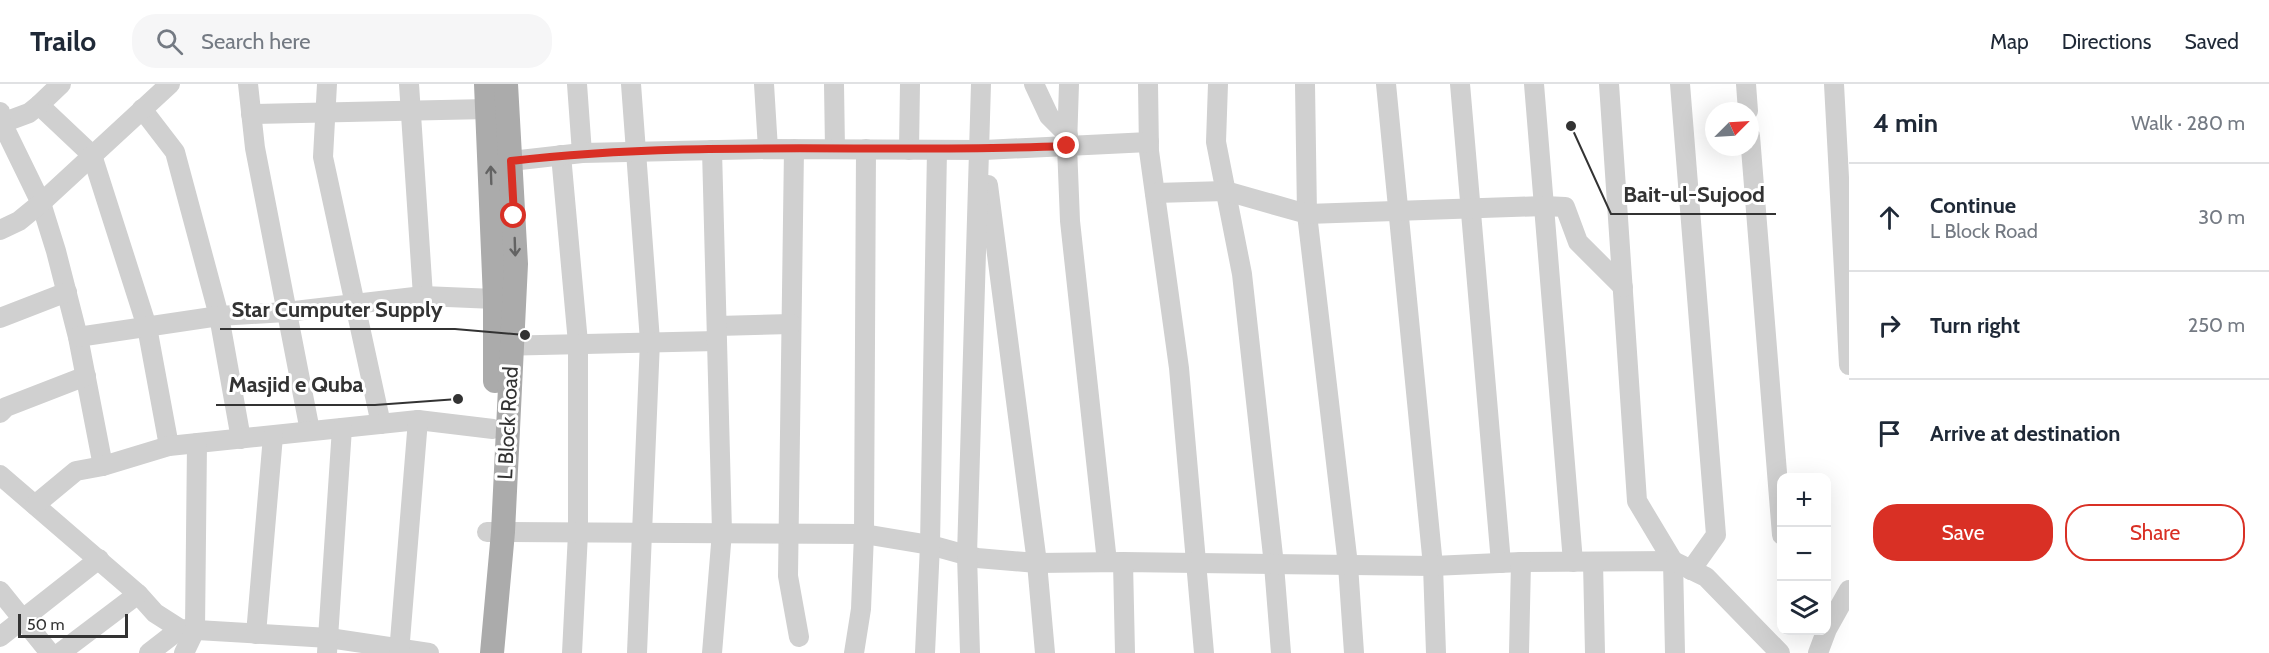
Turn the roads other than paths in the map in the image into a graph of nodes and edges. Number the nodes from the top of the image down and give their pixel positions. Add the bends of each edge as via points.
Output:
1 (61, 84) edge
2 (248, 84) edge
3 (327, 84) edge
4 (408, 84) edge
5 (486, 84) edge
6 (506, 84) edge
7 (577, 84) edge
8 (631, 84) edge
9 (764, 84) edge
10 (834, 84) edge
11 (910, 84) edge
12 (981, 84) edge
13 (1034, 84) edge
14 (1069, 84) edge
15 (1148, 84) edge
16 (1218, 84) edge
17 (1305, 84) edge
18 (1386, 84) edge
19 (1460, 84) edge
20 (1534, 84) edge
21 (1609, 84) edge
22 (1680, 84) edge
23 (1746, 84) edge
24 (1834, 84) edge
25 (163, 86) edge
26 (1747, 102) edge
27 (39, 105) junction
28 (142, 109) junction
29 (488, 109) junction
30 (410, 110) junction
31 (325, 112) junction
32 (251, 114) junction
33 (1, 118) edge
34 (1067, 141) junction
35 (1149, 142) junction
36 (768, 149) junction
37 (794, 149) junction
38 (835, 149) junction
39 (866, 149) junction
40 (712, 150) junction
41 (909, 150) junction
42 (937, 150) junction
43 (982, 150) junction
44 (637, 152) junction
45 (582, 153) junction
46 (92, 155) junction
47 (561, 155) junction
48 (1752, 156) edge
49 (511, 161) junction
50 (1226, 191) junction
51 (1155, 193) junction
52 (41, 203) junction
53 (1544, 206) junction
54 (1471, 208) junction
55 (1399, 211) junction
56 (1308, 214) junction
57 (0, 230) edge
58 (1623, 287) junction
59 (67, 292) junction
60 (423, 296) junction
61 (495, 299) junction
62 (354, 305) junction
63 (286, 312) junction
64 (1, 314) edge
65 (219, 316) junction
66 (791, 324) junction
67 (147, 327) junction
68 (717, 333) junction
69 (78, 338) junction
70 (650, 341) junction
71 (578, 343) junction
72 (504, 346) junction
73 (1849, 365) edge
74 (86, 376) junction
75 (0, 413) edge
76 (418, 420) junction
77 (381, 424) junction
78 (342, 428) junction
79 (494, 429) junction
80 (310, 432) junction
81 (273, 435) junction
82 (241, 439) junction
83 (197, 444) junction
84 (169, 447) junction
85 (103, 466) junction
86 (4, 485) edge
87 (35, 505) junction
88 (1781, 527) edge
89 (495, 532) junction
90 (643, 532) junction
91 (722, 532) junction
92 (578, 533) junction
93 (787, 533) junction
94 (864, 534) junction
95 (930, 545) junction
96 (967, 555) junction
97 (99, 560) junction
98 (1115, 562) junction
99 (1521, 562) junction
100 (1573, 562) junction
101 (1593, 562) junction
102 (1197, 563) junction
103 (1501, 563) junction
104 (1037, 564) junction
105 (1274, 565) junction
106 (1348, 565) junction
107 (1433, 566) junction
108 (1682, 566) junction
109 (1849, 590) edge
110 (0, 591) edge
111 (138, 594) junction
112 (23, 619) junction
113 (1831, 622) edge
114 (256, 634) junction
115 (1825, 635) edge
116 (799, 637) dead end
117 (0, 638) edge
118 (190, 642) edge
119 (328, 646) edge
120 (399, 651) edge
121 (50, 653) edge
122 (60, 653) edge
123 (150, 653) edge
124 (429, 653) edge
125 (478, 653) edge
126 (492, 653) edge
127 (573, 653) edge
128 (637, 653) edge
129 (712, 653) edge
130 (854, 653) edge
131 (925, 653) edge
132 (970, 653) edge
133 (1045, 653) edge
134 (1125, 653) edge
135 (1204, 653) edge
136 (1281, 653) edge
137 (1354, 653) edge
138 (1436, 653) edge
139 (1519, 653) edge
140 (1595, 653) edge
141 (1675, 653) edge
142 (1780, 653) edge
143 (1818, 653) edge

1 - 27 street
2 - 32 street
3 - 31 street
4 - 30 street
5 - 29 main road, L Block Road
6 - 49 main road, L Block Road
7 - 45 street
8 - 44 street
9 - 36 street
10 - 38 street
11 - 41 street
12 - 43 street
13 - 34 street via 1049,116
14 - 34 street
15 - 35 street
16 - 50 street via 1216,142
17 - 56 street
18 - 55 street
19 - 54 street
20 - 53 street
21 - 58 street
22 - 108 street via 1716,535
23 - 26 street
24 - 73 street
25 - 28 street
27 - 33 street via 29,114
27 - 46 street
28 - 46 street
28 - 65 street via 175,152
29 - 30 street
61 -> 29 main road, L Block Road
30 - 31 street
30 - 60 street
31 - 32 street
31 - 62 street via 323,157
32 - 63 street
33 - 52 street
34 - 35 street
34 - 43 street
34 - 98 street via 1070,221
35 - 51 street
36 - 37 street
36 - 40 street
37 - 38 street
37 - 66 street
38 - 39 street
39 - 41 street
39 - 94 street
40 - 44 street
40 - 68 street
41 - 42 street
42 - 43 street
42 - 95 street
43 - 96 street
43 - 104 street
44 - 45 street
44 - 70 street
45 - 47 street
46 - 52 street
46 - 67 street
47 - 49 street
47 - 71 street
48 - 88 street
49 -> 72 main road, L Block Road via 516,264
50 - 51 street
50 - 56 street
50 - 105 street via 1242,274
51 - 102 street via 1179,368
52 - 57 street
52 - 59 street
53 - 54 street
53 - 58 street via 1565,207 1578,242
53 - 100 street
54 - 55 street
54 - 103 street
55 - 56 street
55 - 107 street
56 - 106 street
58 - 108 street via 1637,501
59 - 64 street
59 - 69 street
60 - 61 street
60 - 62 street
61 - 72 main road, L Block Road
62 - 63 street
62 - 77 street
63 - 65 street
63 - 80 street
65 - 67 street
65 - 82 street
66 - 68 street
66 - 93 street
67 - 69 street
67 - 84 street
68 - 70 street
68 - 91 street
69 - 74 street
70 - 71 street
70 - 90 street
71 - 72 street
71 - 92 street
72 - 79 main road, L Block Road
72 - 89 main road, L Block Road
74 - 75 street via 6,407
74 - 85 street
76 - 77 street
76 - 79 street
76 - 120 street
77 - 78 street
78 - 80 street
78 - 119 street
79 - 89 main road, L Block Road
80 - 81 street
81 - 82 street
81 - 114 street
82 - 83 street
83 - 84 street
83 - 118 street
84 - 85 street
85 - 87 street via 76,471
86 - 87 street
87 - 97 street
89 - 92 street
89 - 125 main road, L Block Road
89 - 126 main road, L Block Road
90 - 91 street
90 - 92 street
90 - 128 street
91 - 93 street
91 - 129 street
92 - 127 street
93 - 94 street
93 - 116 street via 788,576
94 - 95 street
94 - 130 street via 861,609
95 - 96 street
95 - 131 street
96 - 104 street
96 - 132 street
97 - 111 street
97 - 112 street
98 - 102 street
98 - 104 street
98 - 134 street
99 - 100 street
99 - 103 street
99 - 139 street
100 - 101 street
101 - 108 street
101 - 140 street
102 - 105 street
102 - 135 street
103 - 107 street
104 - 133 street
105 - 106 street
105 - 136 street
106 - 107 street
106 - 137 street
107 - 138 street
108 - 141 street
108 - 142 street via 1706,577
109 - 113 street
110 - 112 street
111 - 118 street
111 - 122 street
112 - 117 street
112 - 121 street
114 - 118 street
114 - 119 street
115 - 143 street
118 - 123 street
119 - 120 street
120 - 124 street

